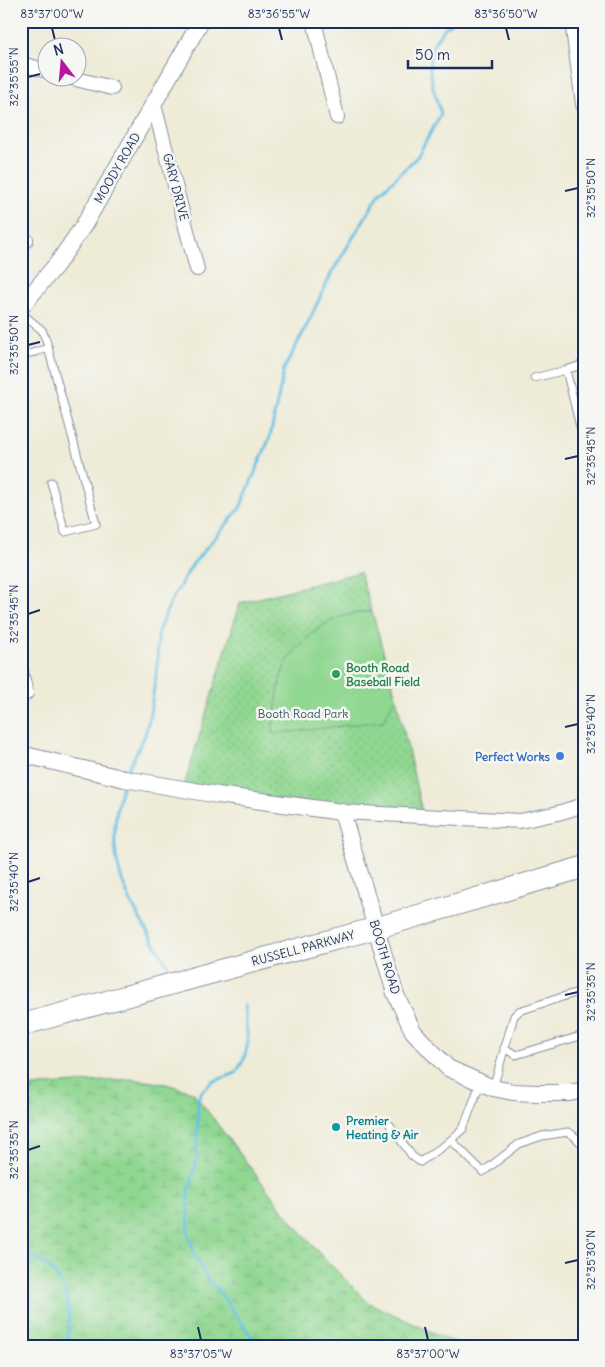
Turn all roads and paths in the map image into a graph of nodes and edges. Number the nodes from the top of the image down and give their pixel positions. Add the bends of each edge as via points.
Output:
1 (202, 21) edge
2 (314, 21) edge
3 (573, 21) edge
4 (21, 64) edge
5 (38, 68) edge
6 (88, 82) edge
7 (112, 88) dead end
8 (584, 104) edge
9 (154, 105) junction
10 (337, 117) dead end
11 (197, 269) dead end
12 (21, 307) edge
13 (21, 314) edge
14 (49, 348) junction
15 (21, 356) edge
16 (584, 364) edge
17 (566, 370) junction
18 (534, 378) dead end
19 (581, 431) dead end
20 (51, 482) dead end
21 (21, 672) edge
22 (26, 693) dead end
23 (21, 754) edge
24 (584, 805) edge
25 (342, 812) junction
26 (584, 867) edge
27 (376, 928) junction
28 (584, 990) edge
29 (21, 1025) edge
30 (584, 1035) edge
31 (504, 1048) junction
32 (487, 1086) junction
33 (584, 1090) edge
34 (390, 1125) dead end
35 (451, 1140) junction
36 (584, 1146) edge

1 - 9 street, MOODY ROAD
2 - 10 street
3 - 8 street
4 - 5 street
6 - 7 street
9 - 11 street, GARY DRIVE
9 - 12 street, MOODY ROAD via 84,225
13 - 14 lane via 42,330
14 - 15 lane
14 - 20 lane via 96,524 65,532
16 - 17 lane
17 - 18 lane
17 - 19 lane
21 - 22 street
23 - 25 street via 124,779
24 - 25 street via 520,821
25 - 27 street, BOOTH ROAD
26 - 27 main road, RUSSELL PARKWAY
27 - 29 main road, RUSSELL PARKWAY
27 - 32 street, BOOTH ROAD via 395,994 413,1031 448,1068
28 - 31 lane via 519,1012 514,1016
30 - 31 lane via 516,1055
31 - 32 lane
32 - 33 street, BOOTH ROAD via 538,1094
32 - 35 lane via 463,1129
34 - 35 lane via 420,1162
35 - 36 lane via 483,1172 519,1144 542,1136 568,1132

